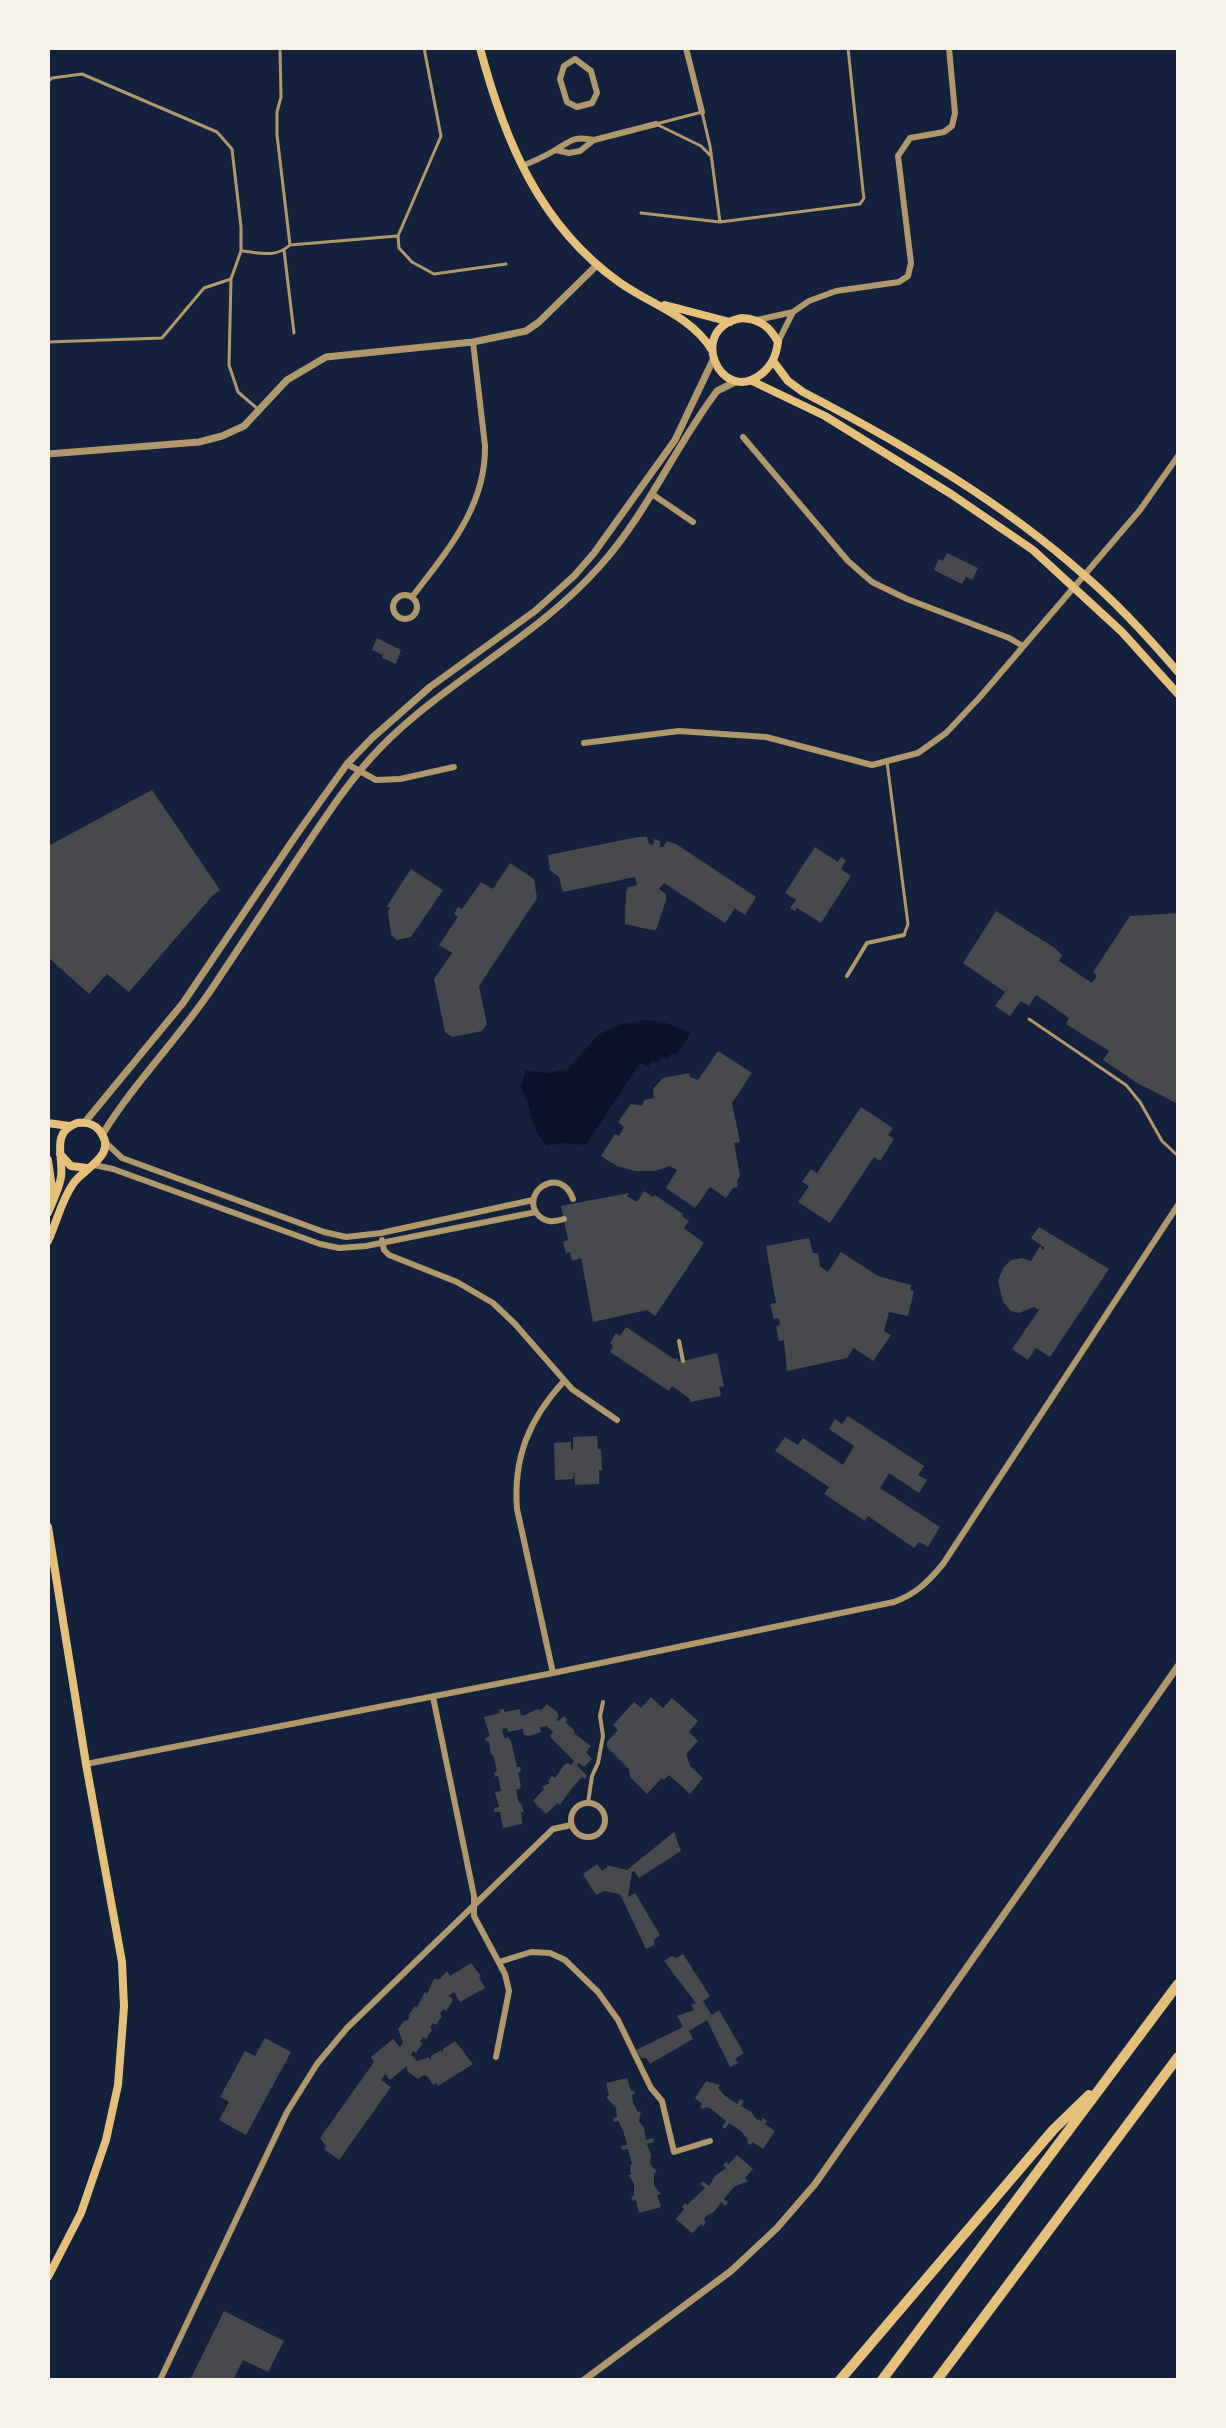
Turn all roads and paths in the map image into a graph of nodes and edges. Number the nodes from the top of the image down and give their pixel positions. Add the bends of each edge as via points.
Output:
1 (280, 48) edge
2 (424, 48) edge
3 (480, 48) edge
4 (686, 48) edge
5 (848, 48) edge
6 (949, 48) edge
7 (576, 55) joint
8 (48, 82) edge
9 (702, 112) junction
10 (656, 124) junction
11 (594, 140) junction
12 (556, 150) junction
13 (711, 156) junction
14 (521, 167) junction
15 (641, 213) dead end
16 (720, 222) junction
17 (398, 236) junction
18 (290, 245) junction
19 (284, 250) junction
20 (241, 251) junction
21 (506, 264) dead end
22 (597, 265) junction
23 (231, 279) junction
24 (652, 303) junction
25 (793, 312) junction
26 (757, 320) junction
27 (730, 322) junction
28 (294, 333) dead end
29 (48, 342) edge
30 (473, 342) junction
31 (778, 342) junction
32 (712, 350) junction
33 (713, 360) junction
34 (773, 361) junction
35 (737, 381) junction
36 (752, 381) junction
37 (259, 410) junction
38 (743, 437) dead end
39 (48, 454) edge
40 (1178, 456) edge
41 (652, 494) junction
42 (693, 522) dead end
43 (1085, 575) junction
44 (1075, 587) junction
45 (412, 597) dead end
46 (1023, 646) junction
47 (1178, 672) edge
48 (1178, 694) edge
49 (584, 743) dead end
50 (887, 762) junction
51 (347, 764) junction
52 (454, 767) dead end
53 (359, 772) junction
54 (904, 935) joint
55 (847, 976) dead end
56 (1029, 1019) dead end
57 (85, 1122) junction
58 (48, 1123) edge
59 (69, 1126) junction
60 (48, 1139) edge
61 (104, 1139) junction
62 (59, 1150) junction
63 (1178, 1156) edge
64 (48, 1160) edge
65 (90, 1167) junction
66 (573, 1199) dead end
67 (53, 1200) junction
68 (533, 1200) junction
69 (1178, 1205) edge
70 (536, 1212) junction
71 (48, 1213) edge
72 (564, 1219) dead end
73 (381, 1233) junction
74 (48, 1241) edge
75 (382, 1242) junction
76 (679, 1341) dead end
77 (683, 1361) dead end
78 (564, 1381) junction
79 (617, 1420) dead end
80 (48, 1527) edge
81 (1178, 1666) edge
82 (553, 1673) junction
83 (433, 1697) junction
84 (603, 1702) dead end
85 (86, 1764) junction
86 (588, 1803) junction
87 (571, 1825) junction
88 (475, 1903) junction
89 (499, 1962) junction
90 (1178, 1984) edge
91 (496, 2057) dead end
92 (1178, 2057) edge
93 (1113, 2071) junction
94 (710, 2141) dead end
95 (48, 2277) edge
96 (160, 2380) edge
97 (584, 2380) edge
98 (840, 2380) edge
99 (882, 2380) edge
100 (937, 2380) edge

1 - 18 lane via 277,135
2 - 17 lane via 441,136
3 - 14 main road
4 - 9 street
5 - 16 lane via 862,202
6 - 25 street via 952,126 910,138 898,156 911,263 908,276 899,282 836,291
7 - 7 street via 560,79 567,102 577,107 592,103 597,93 591,71
8 - 20 lane via 82,74 217,132 232,149
9 - 10 lane
9 - 13 lane
10 - 11 street
10 - 13 lane
11 - 12 street via 580,151
11 - 12 street via 580,137
12 - 14 street
13 - 16 lane
14 - 22 main road via 555,220
15 - 16 lane
17 - 18 lane
17 - 21 lane via 401,253 434,274
18 - 19 lane
19 - 20 lane
19 - 28 lane
20 - 23 lane
22 - 24 main road
22 - 30 street via 526,331
23 - 29 lane via 204,288 162,338
23 - 37 lane via 229,365 238,392
24 - 27 main road
24 - 32 main road via 689,322
25 - 26 street
25 - 31 street
26 - 27 main road
26 - 31 main road
27 - 32 main road via 719,331
30 - 37 street via 326,357 287,380
30 - 45 street via 486,463 481,487 456,539
31 - 34 main road
32 - 33 main road
33 - 35 main road
33 - 51 street via 675,440 574,576 419,696
34 - 36 main road
34 - 43 main road via 803,392 971,490
35 - 36 main road
35 - 41 street via 717,391
36 - 44 main road via 825,416 951,494 1033,550
37 - 39 street via 244,426 199,442
38 - 46 street via 872,582
40 - 43 street
41 - 42 street
41 - 53 street via 617,546 552,614 416,716
43 - 44 street
43 - 47 main road
44 - 46 street
44 - 48 main road
46 - 50 street via 946,733 918,753
49 - 50 street via 679,731 725,733 766,737 872,765
50 - 54 lane via 908,924
51 - 53 street
51 - 57 street via 183,1003
52 - 53 street via 400,779 376,780
53 - 61 street
54 - 55 street via 867,943
56 - 63 lane via 1126,1085 1162,1141
57 - 59 main road
57 - 61 main road
58 - 59 main road
59 - 62 main road
60 - 62 main road
61 - 65 main road via 103,1155
61 - 73 street via 122,1158 324,1232 346,1237
62 - 65 main road via 71,1166
62 - 67 main road via 60,1180
64 - 67 main road
65 - 74 main road via 64,1199
65 - 75 street via 113,1169 320,1244 339,1248
66 - 68 street via 567,1188 554,1182 538,1189
67 - 71 main road
68 - 70 street
68 - 73 street
69 - 82 street via 943,1564 912,1595
70 - 72 street via 551,1222
70 - 75 street
73 - 75 street
75 - 78 street via 389,1255 493,1303
76 - 77 street
78 - 79 street
78 - 82 street via 532,1422 515,1485
80 - 85 main road
81 - 97 street via 804,2196 731,2271
82 - 83 street
83 - 85 street
83 - 88 street
84 - 86 street via 603,1736
85 - 95 main road via 122,1962 122,2047 97,2172
86 - 87 street via 574,1810
86 - 87 street via 605,1814 603,1830 583,1837
87 - 88 street via 553,1829
88 - 89 street via 474,1916
88 - 96 street via 317,2064 280,2126
89 - 91 street via 509,1991
89 - 94 street via 531,1952 565,1960 618,2020 662,2101 674,2152
90 - 93 highway
92 - 100 highway
93 - 98 highway via 1053,2130
93 - 99 highway

